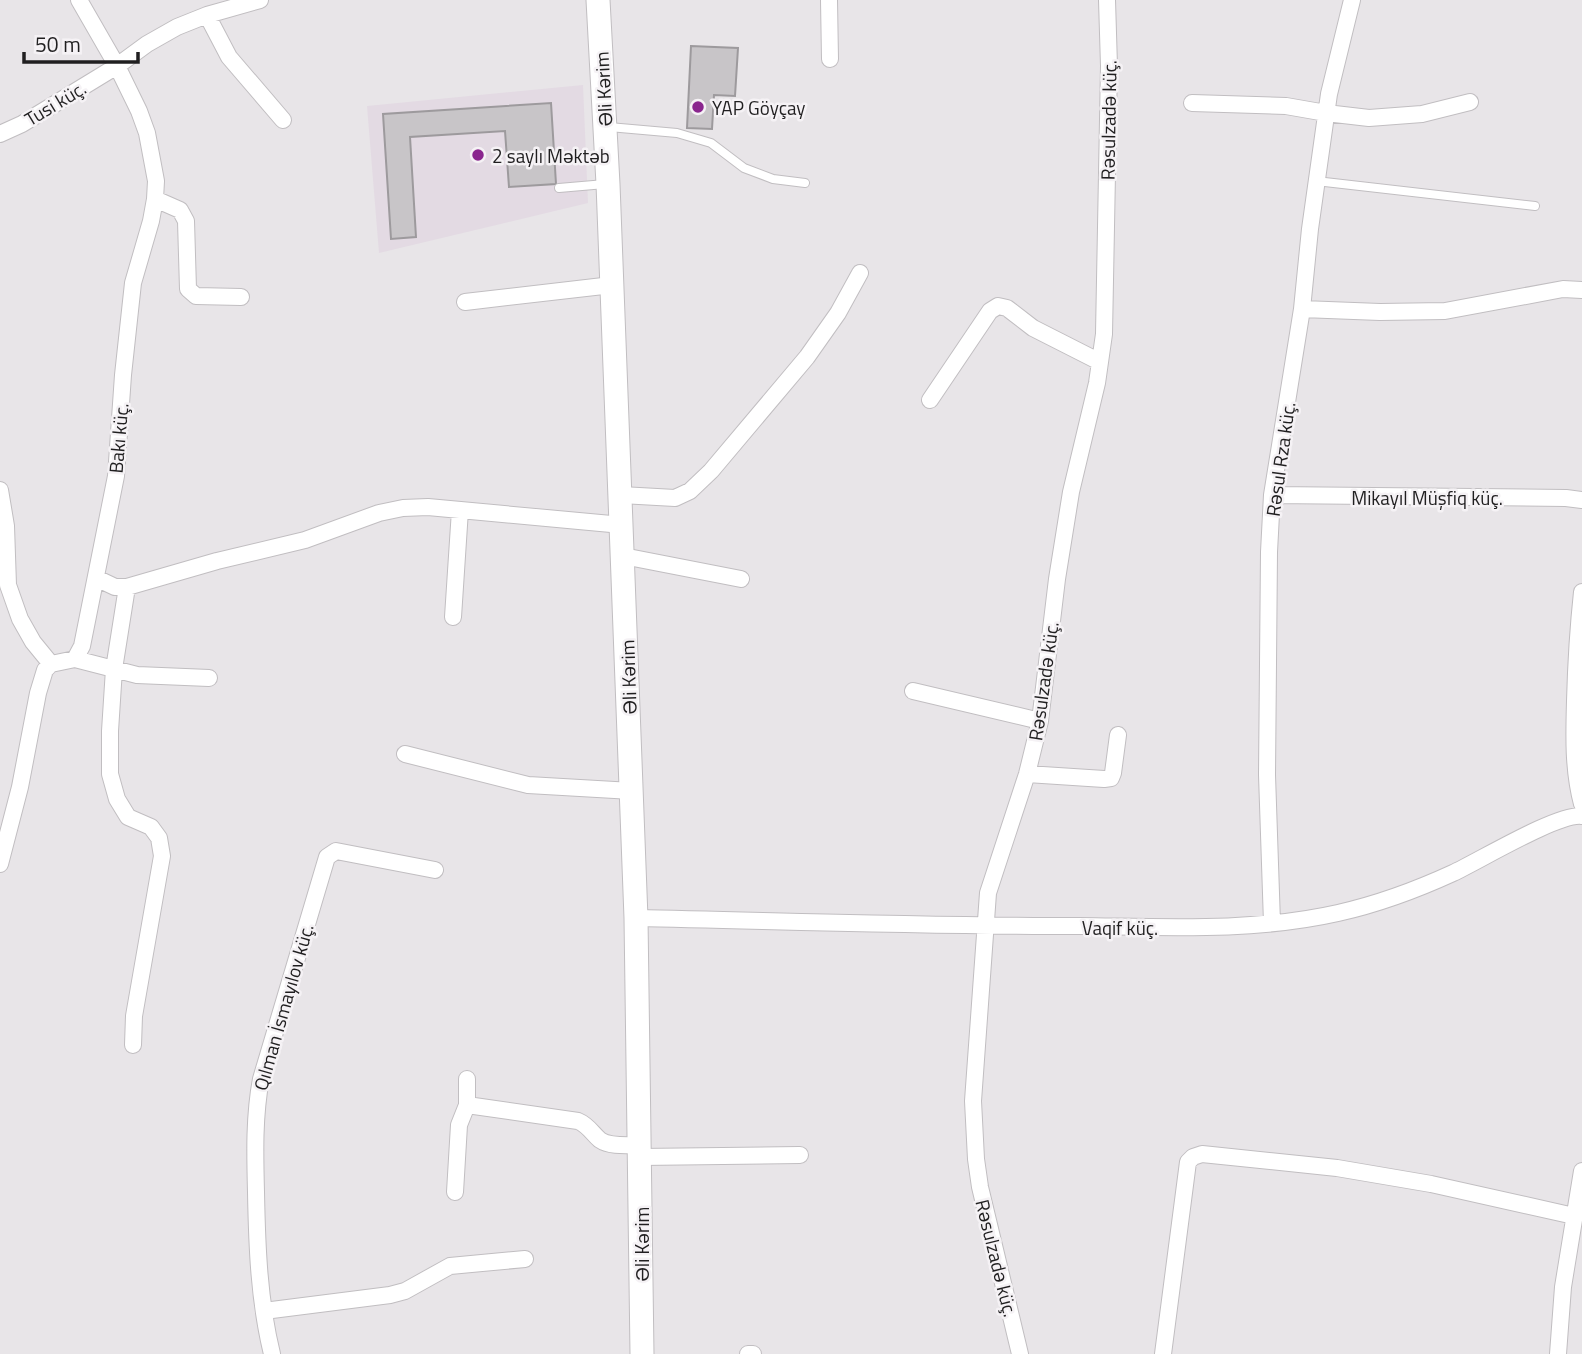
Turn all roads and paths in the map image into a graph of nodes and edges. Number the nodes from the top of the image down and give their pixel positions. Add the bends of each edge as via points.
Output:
1 (79, 0) edge
2 (260, 0) edge
3 (598, 0) edge
4 (829, 0) edge
5 (1107, 0) edge
6 (1352, 0) edge
7 (207, 15) junction
8 (830, 60) dead end
9 (117, 66) junction
10 (1470, 102) dead end
11 (1192, 103) dead end
12 (1326, 113) junction
13 (283, 120) dead end
14 (606, 127) junction
15 (0, 134) edge
16 (1316, 181) junction
17 (805, 183) dead end
18 (608, 184) junction
19 (559, 188) dead end
20 (155, 199) junction
21 (1535, 206) dead end
22 (860, 274) dead end
23 (612, 285) junction
24 (1582, 290) edge
25 (240, 297) dead end
26 (465, 302) dead end
27 (1302, 309) junction
28 (1100, 362) junction
29 (930, 400) dead end
30 (0, 490) edge
31 (621, 495) junction
32 (1272, 495) junction
33 (1582, 500) edge
34 (460, 510) junction
35 (622, 525) junction
36 (623, 556) junction
37 (96, 578) junction
38 (741, 579) dead end
39 (4, 584) edge
40 (127, 587) junction
41 (1582, 592) edge
42 (453, 617) dead end
43 (75, 659) junction
44 (51, 664) junction
45 (114, 669) junction
46 (209, 678) dead end
47 (913, 691) dead end
48 (1040, 721) junction
49 (1118, 735) dead end
50 (405, 754) dead end
51 (1027, 774) junction
52 (632, 791) junction
53 (1582, 804) edge
54 (1582, 816) edge
55 (0, 864) edge
56 (435, 870) dead end
57 (636, 918) junction
58 (1272, 923) junction
59 (985, 926) junction
60 (133, 1045) dead end
61 (467, 1079) dead end
62 (467, 1105) junction
63 (640, 1151) junction
64 (800, 1155) dead end
65 (1582, 1171) edge
66 (455, 1192) dead end
67 (1574, 1216) junction
68 (525, 1259) dead end
69 (264, 1311) junction
70 (272, 1354) edge
71 (642, 1354) edge
72 (748, 1354) edge
73 (753, 1354) edge
74 (1020, 1354) edge
75 (1163, 1354) edge
76 (1558, 1354) edge

1 - 9 street, Bakı küç.
2 - 7 street, Tusi küç.
3 - 14 main road, Əli Kərim
4 - 8 street
5 - 28 street, Rəsulzadə küç.
6 - 12 street, Rəsul Rza küç.
7 - 9 street, Tusi küç. via 177,27
7 - 13 street via 229,57
9 - 15 street, Tusi küç.
9 - 20 street, Bakı küç. via 148,132
10 - 12 street via 1422,114 1369,118
11 - 12 street via 1286,106
12 - 16 street, Rəsul Rza küç.
14 - 17 lane via 677,133 711,143 754,172
14 - 18 main road, Əli Kərim
16 - 21 lane
16 - 27 street, Rəsul Rza küç.
18 - 19 lane
18 - 23 main road, Əli Kərim
20 - 25 street via 180,209 186,221 188,289 197,296
20 - 37 street, Bakı küç. via 133,283 116,476
22 - 31 street via 807,357 690,491 675,498
23 - 26 street
23 - 31 main road, Əli Kərim
24 - 27 street via 1563,289 1445,311
27 - 32 street, Rəsul Rza küç.
28 - 29 street via 998,306 990,311
28 - 48 street, Rəsulzadə küç. via 1071,492
30 - 39 street via 6,526
31 - 35 main road, Əli Kərim
32 - 33 street, Mikayıl Müşfiq küç.
32 - 58 street, Rəsul Rza küç. via 1267,775
34 - 35 street
34 - 40 street via 403,508 379,513 304,540
34 - 42 street
35 - 36 main road, Əli Kərim
36 - 38 street
36 - 52 main road, Əli Kərim
37 - 40 street
37 - 43 street, Bakı küç. via 82,646
39 - 44 street via 33,642
40 - 45 street
41 - 53 street via 1574,740
43 - 44 street
43 - 45 street
44 - 55 street via 38,693
45 - 46 street via 137,675
45 - 60 street via 110,774 128,817 151,827 159,838 162,856
47 - 48 street
48 - 51 street, Rəsulzadə küç.
49 - 51 street via 1111,778
50 - 52 street via 528,785
51 - 59 street, Rəsulzadə küç. via 988,892
52 - 57 main road, Əli Kərim
54 - 58 street, Vaqif küç. via 1565,818 1392,899 1336,914
56 - 69 street, Qılman İsmayılov küç. via 336,851 327,857 256,1104 257,1241
57 - 59 street, Vaqif küç.
57 - 63 main road, Əli Kərim
58 - 59 street, Vaqif küç.
59 - 74 street, Rəsulzadə küç. via 973,1101 976,1159
61 - 62 street
62 - 63 street via 578,1121 602,1142
62 - 66 street via 459,1125
63 - 64 street
63 - 71 main road, Əli Kərim
65 - 67 street
67 - 75 street via 1337,1168 1202,1154 1193,1157 1188,1162
67 - 76 street
68 - 69 street via 450,1266 390,1295
69 - 70 street, Qılman İsmayılov küç.
72 - 73 street

